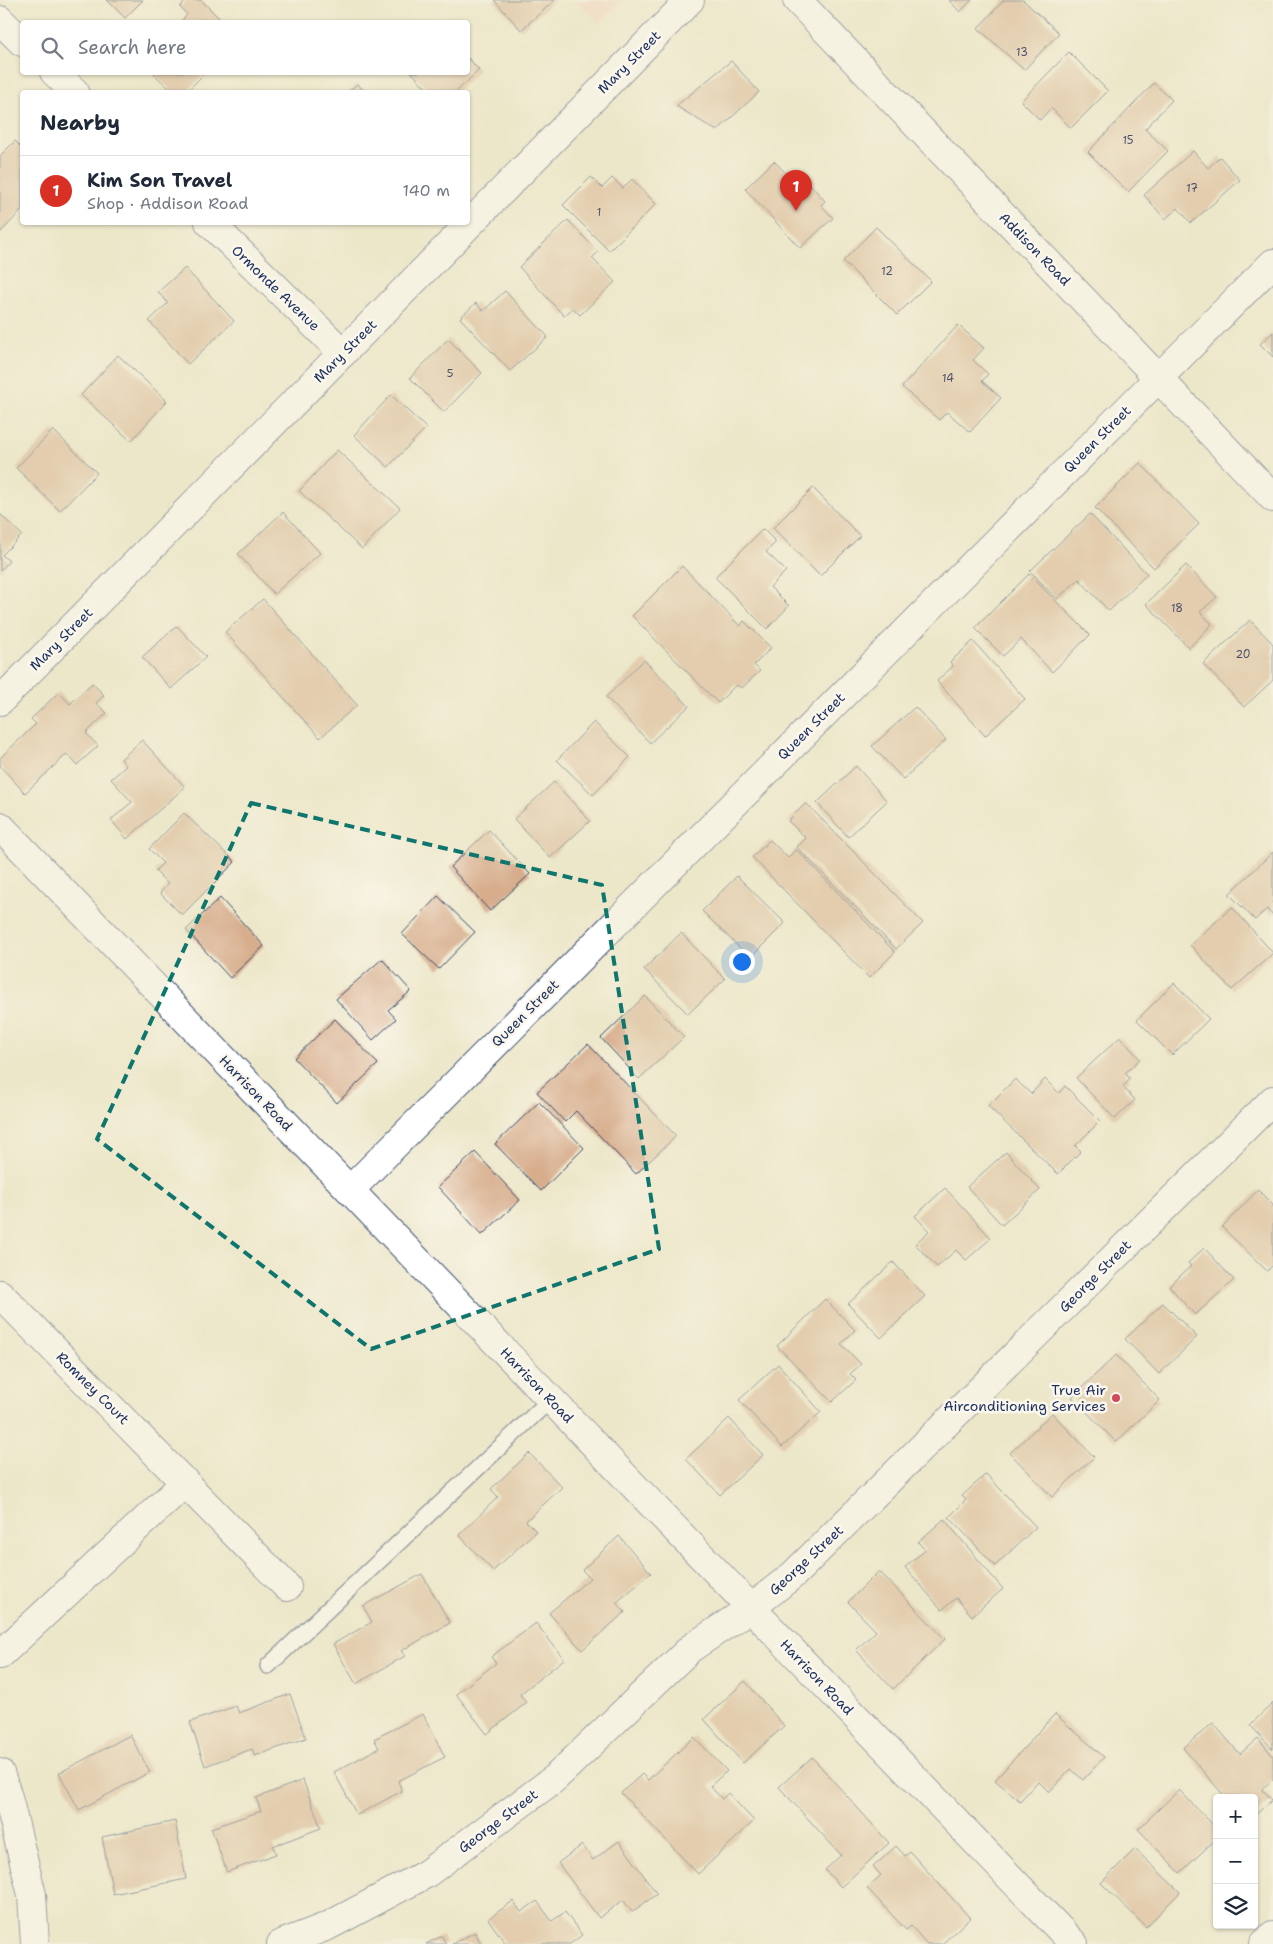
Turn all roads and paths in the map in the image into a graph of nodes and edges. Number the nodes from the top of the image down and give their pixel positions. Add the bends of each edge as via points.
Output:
1 (690, 0) edge
2 (797, 0) edge
3 (0, 20) edge
4 (20, 40) edge
5 (57, 75) edge
6 (73, 90) edge
7 (470, 224) edge
8 (212, 225) edge
9 (469, 225) edge
10 (1273, 263) edge
11 (343, 353) junction
12 (1158, 378) junction
13 (1273, 498) edge
14 (0, 702) edge
15 (0, 826) edge
16 (1273, 1100) edge
17 (350, 1190) junction
18 (0, 1294) edge
19 (551, 1399) junction
20 (186, 1482) junction
21 (287, 1587) dead end
22 (751, 1608) junction
23 (0, 1655) edge
24 (268, 1666) dead end
25 (0, 1773) edge
26 (1273, 1935) edge
27 (35, 1944) edge
28 (281, 1944) edge
29 (1074, 1944) edge
30 (1264, 1944) edge

1 - 7 street, Mary Street
2 - 12 street, Addison Road
3 - 4 street
5 - 6 street
8 - 11 street, Ormonde Avenue
9 - 11 street, Mary Street
10 - 12 street, Queen Street
11 - 14 street, Mary Street
12 - 13 street, Addison Road
12 - 17 street, Queen Street
15 - 17 street, Harrison Road
16 - 22 street, George Street via 794,1574
17 - 19 street, Harrison Road
18 - 20 street, Romney Court
19 - 22 street, Harrison Road
19 - 24 lane
20 - 21 street, Romney Court
20 - 23 street
22 - 28 street, George Street via 691,1648 554,1779 426,1874 328,1926
22 - 29 street, Harrison Road
25 - 27 street via 32,1896
26 - 30 street

